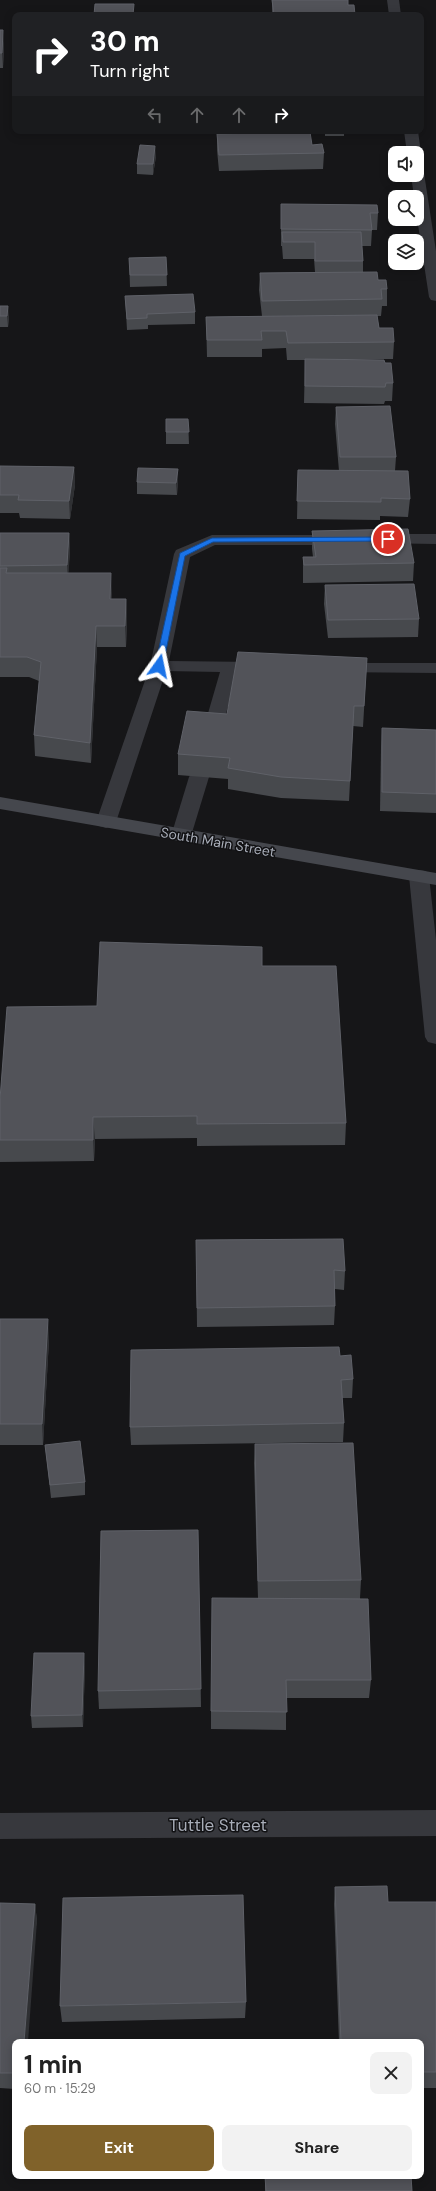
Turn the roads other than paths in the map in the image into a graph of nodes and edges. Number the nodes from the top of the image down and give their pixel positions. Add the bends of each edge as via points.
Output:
1 (393, 0) edge
2 (395, 12) edge
3 (411, 134) edge
4 (413, 146) edge
5 (418, 182) edge
6 (436, 297) edge
7 (436, 539) edge
8 (159, 666) junction
9 (231, 667) junction
10 (278, 667) edge
11 (318, 668) edge
12 (436, 668) edge
13 (211, 734) edge
14 (199, 777) edge
15 (0, 804) edge
16 (106, 822) junction
17 (181, 836) junction
18 (428, 878) edge
19 (436, 1037) edge
20 (436, 1823) edge
21 (0, 1826) edge

1 - 2 street
3 - 4 street
5 - 6 street
7 - 8 street via 212,540 182,554
8 - 9 street
8 - 16 street
9 - 10 street
9 - 13 street
11 - 12 street
14 - 17 street
15 - 16 main road, South Main Street
16 - 17 main road, South Main Street
17 - 18 main road, South Main Street
18 - 19 street
20 - 21 street, Tuttle Street

